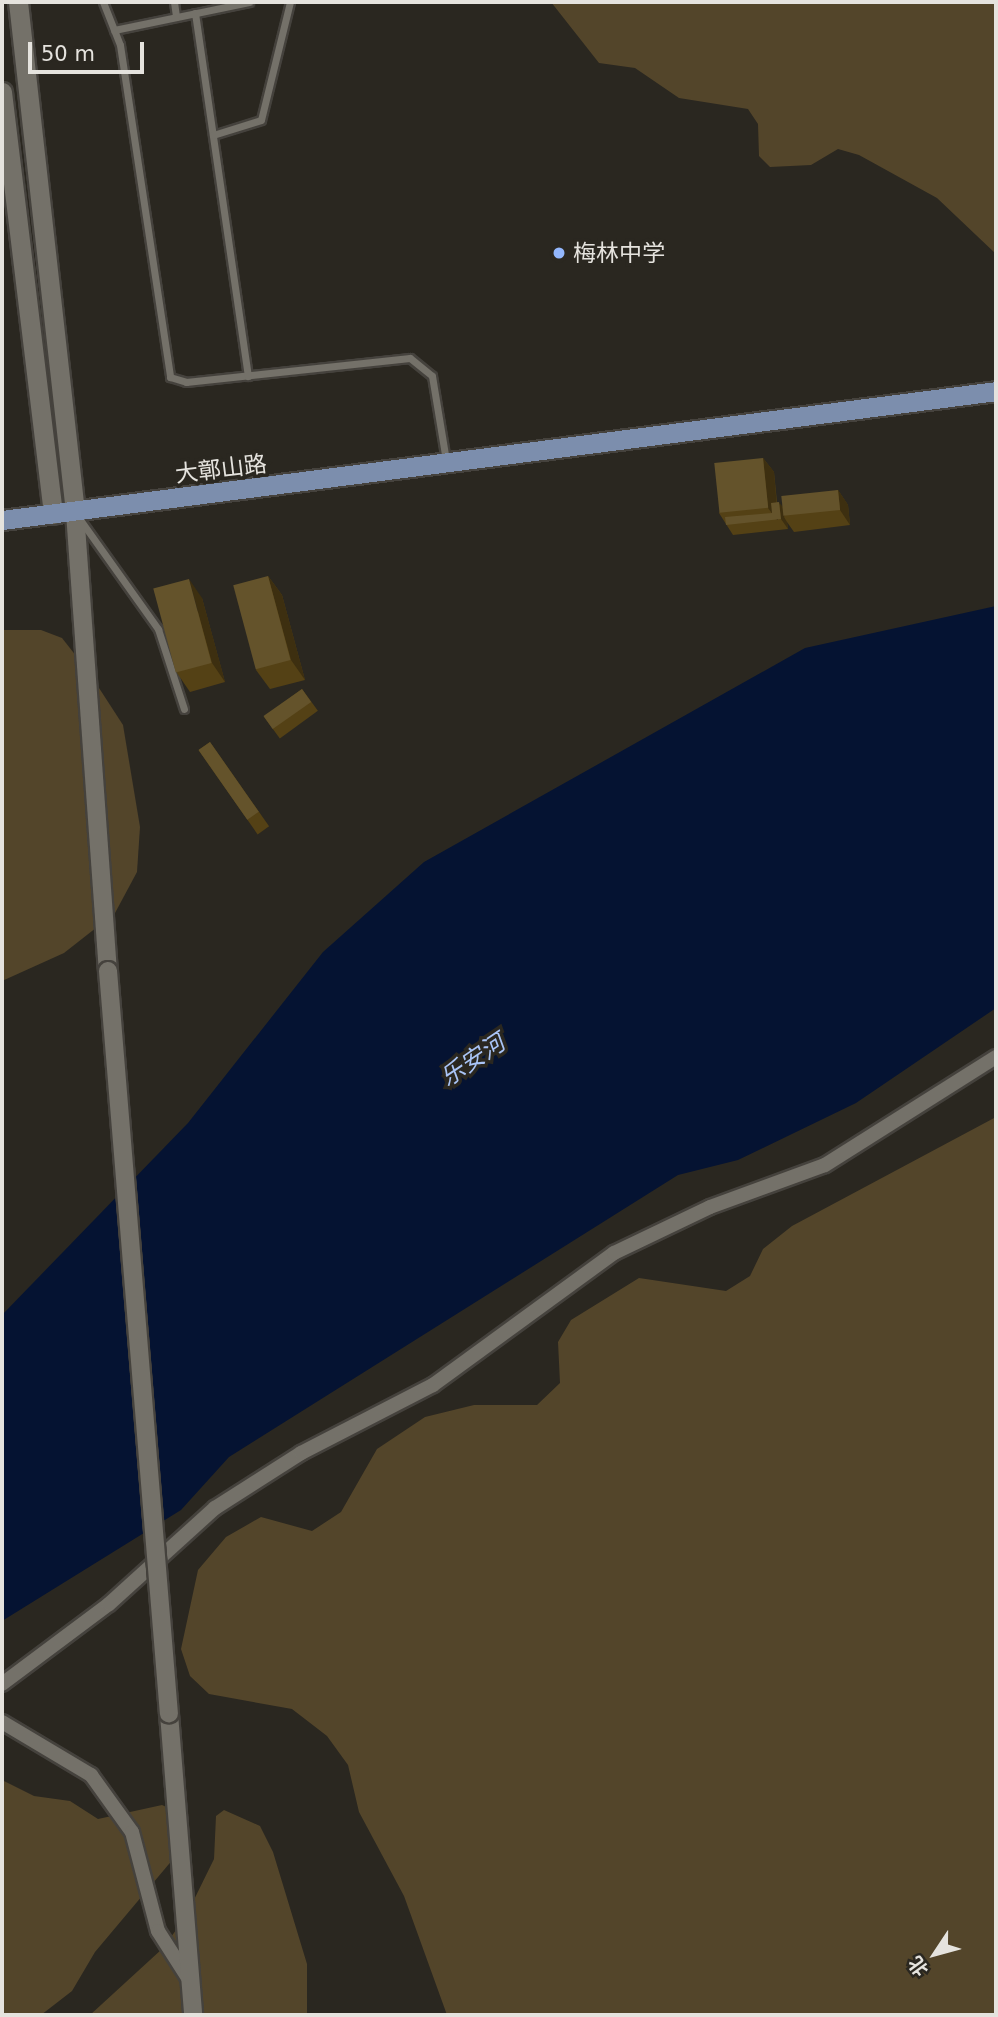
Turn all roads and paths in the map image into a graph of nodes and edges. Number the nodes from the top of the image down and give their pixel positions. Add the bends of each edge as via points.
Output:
1 (18, 2) edge
2 (103, 2) edge
3 (174, 2) edge
4 (249, 2) edge
5 (290, 2) edge
6 (222, 5) edge
7 (195, 13) junction
8 (176, 17) junction
9 (114, 30) junction
10 (2, 92) edge
11 (212, 135) junction
12 (248, 376) junction
13 (996, 391) edge
14 (446, 465) junction
15 (75, 512) junction
16 (52, 514) junction
17 (2, 520) edge
18 (184, 709) dead end
19 (996, 1057) edge
20 (2, 1685) edge
21 (2, 1722) edge
22 (188, 1978) junction
23 (193, 2015) edge

1 - 15 main road
2 - 9 lane
3 - 8 lane
4 - 6 lane
5 - 11 lane via 261,120
6 - 7 lane
7 - 8 lane
7 - 11 lane
8 - 9 lane
9 - 12 lane via 170,377 186,382
10 - 16 main road
11 - 12 lane
12 - 14 lane via 410,358 424,364 443,414
13 - 14 main road, 大鄣山路
14 - 15 main road, 大鄣山路
15 - 16 main road, 大鄣山路
15 - 18 lane via 158,629
15 - 22 street, bridge
16 - 17 main road, 大鄣山路
19 - 20 street via 825,1166 710,1208 614,1254 433,1385 301,1453 215,1508 109,1604
21 - 22 street via 92,1775 132,1832 158,1931
22 - 23 street

